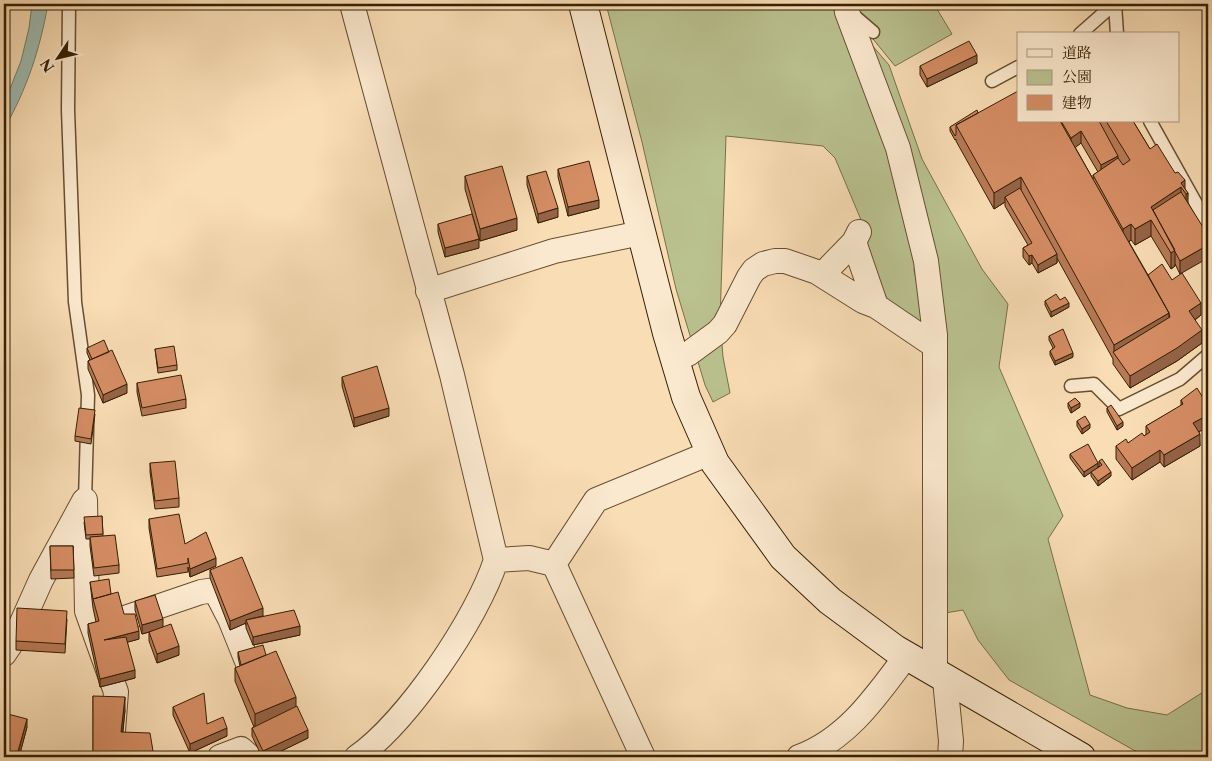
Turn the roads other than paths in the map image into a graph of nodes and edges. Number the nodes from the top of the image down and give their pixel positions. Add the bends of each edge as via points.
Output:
1 (69, 4) edge
2 (352, 4) edge
3 (584, 4) edge
4 (1114, 4) edge
5 (847, 7) edge
6 (873, 32) dead end
7 (1086, 32) edge
8 (1117, 32) edge
9 (1017, 68) edge
10 (992, 81) dead end
11 (1151, 122) edge
12 (1208, 225) edge
13 (641, 233) junction
14 (822, 275) junction
15 (428, 291) junction
16 (876, 306) junction
17 (935, 346) junction
18 (688, 354) dead end
19 (1208, 355) edge
20 (1071, 386) dead end
21 (710, 452) junction
22 (85, 500) junction
23 (496, 560) junction
24 (554, 564) junction
25 (93, 629) junction
26 (4, 654) edge
27 (907, 655) junction
28 (940, 676) junction
29 (260, 700) edge
30 (260, 753) edge
31 (361, 756) edge
32 (110, 757) edge
33 (220, 757) edge
34 (643, 757) edge
35 (799, 757) edge
36 (950, 757) edge
37 (1081, 757) edge

1 - 22 lane via 68,110 75,302 88,395
2 - 15 street
3 - 13 street
4 - 7 lane
4 - 8 lane
5 - 6 lane
5 - 17 street via 898,148 926,261
9 - 10 lane
11 - 12 lane
13 - 15 street via 554,251
13 - 21 street via 686,397
14 - 16 street
14 - 16 street via 857,237
14 - 18 street via 785,261 763,264 749,277 736,307 722,328
15 - 23 street via 452,375
16 - 17 street
17 - 28 street
19 - 20 lane via 1180,379 1119,410 1094,384
21 - 24 street via 596,500
21 - 27 street via 745,508 783,557 830,601
22 - 25 street via 87,611
22 - 26 street
23 - 24 street via 529,558
23 - 31 street via 490,578 446,657 398,718
24 - 34 street
25 - 29 street via 201,592 216,590
25 - 32 street via 116,692
27 - 28 street
27 - 35 street via 850,725 830,743
28 - 36 street via 951,741
28 - 37 street
30 - 33 street via 241,749

